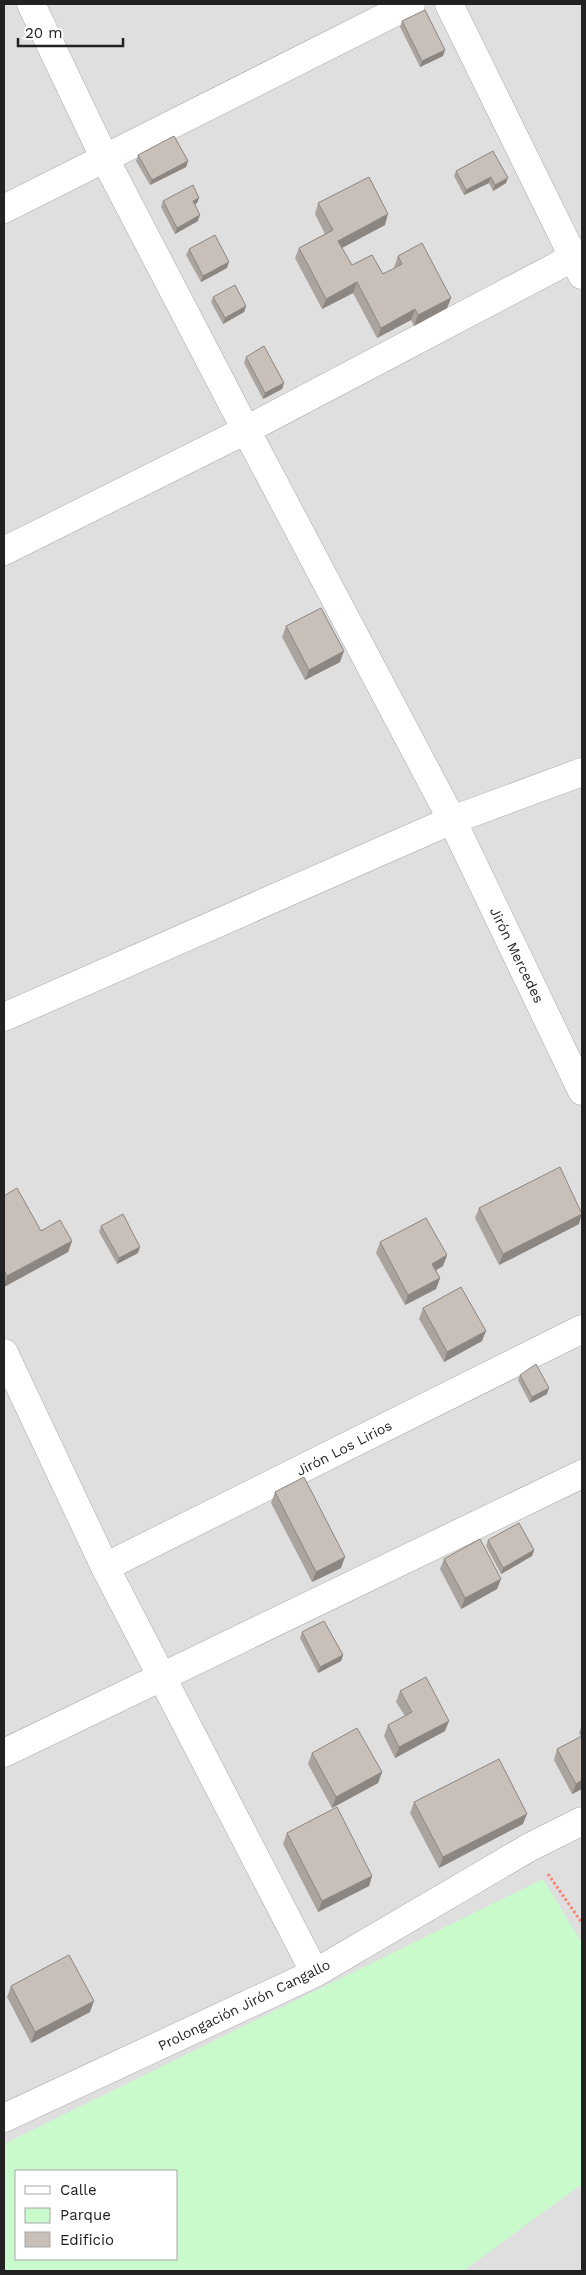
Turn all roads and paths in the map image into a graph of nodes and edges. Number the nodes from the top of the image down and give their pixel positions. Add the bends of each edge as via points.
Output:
1 (30, 4) edge
2 (412, 4) edge
3 (449, 4) edge
4 (105, 159) junction
5 (4, 209) edge
6 (579, 262) edge
7 (246, 430) junction
8 (4, 551) edge
9 (582, 772) edge
10 (452, 820) junction
11 (4, 1017) edge
12 (582, 1090) edge
13 (582, 1329) edge
14 (4, 1353) edge
15 (582, 1474) edge
16 (105, 1567) junction
17 (162, 1677) junction
18 (4, 1753) edge
19 (582, 1821) edge
20 (530, 1847) junction
21 (582, 1923) edge
22 (315, 1973) junction
23 (4, 2118) edge

1 - 4 street, Jirón Mercedes
2 - 4 street
3 - 6 street
4 - 5 street
4 - 7 street, Jirón Mercedes
6 - 7 street
7 - 8 street
7 - 10 street, Jirón Mercedes
9 - 10 street
10 - 11 street
10 - 12 street, Jirón Mercedes
13 - 16 street, Jirón Los Lirios
14 - 16 street
15 - 17 street
16 - 17 street
17 - 18 street
17 - 22 street
19 - 20 street, Prolongación Jirón Cangallo
20 - 21 path
20 - 22 street, Prolongación Jirón Cangallo
22 - 23 street, Prolongación Jirón Cangallo

